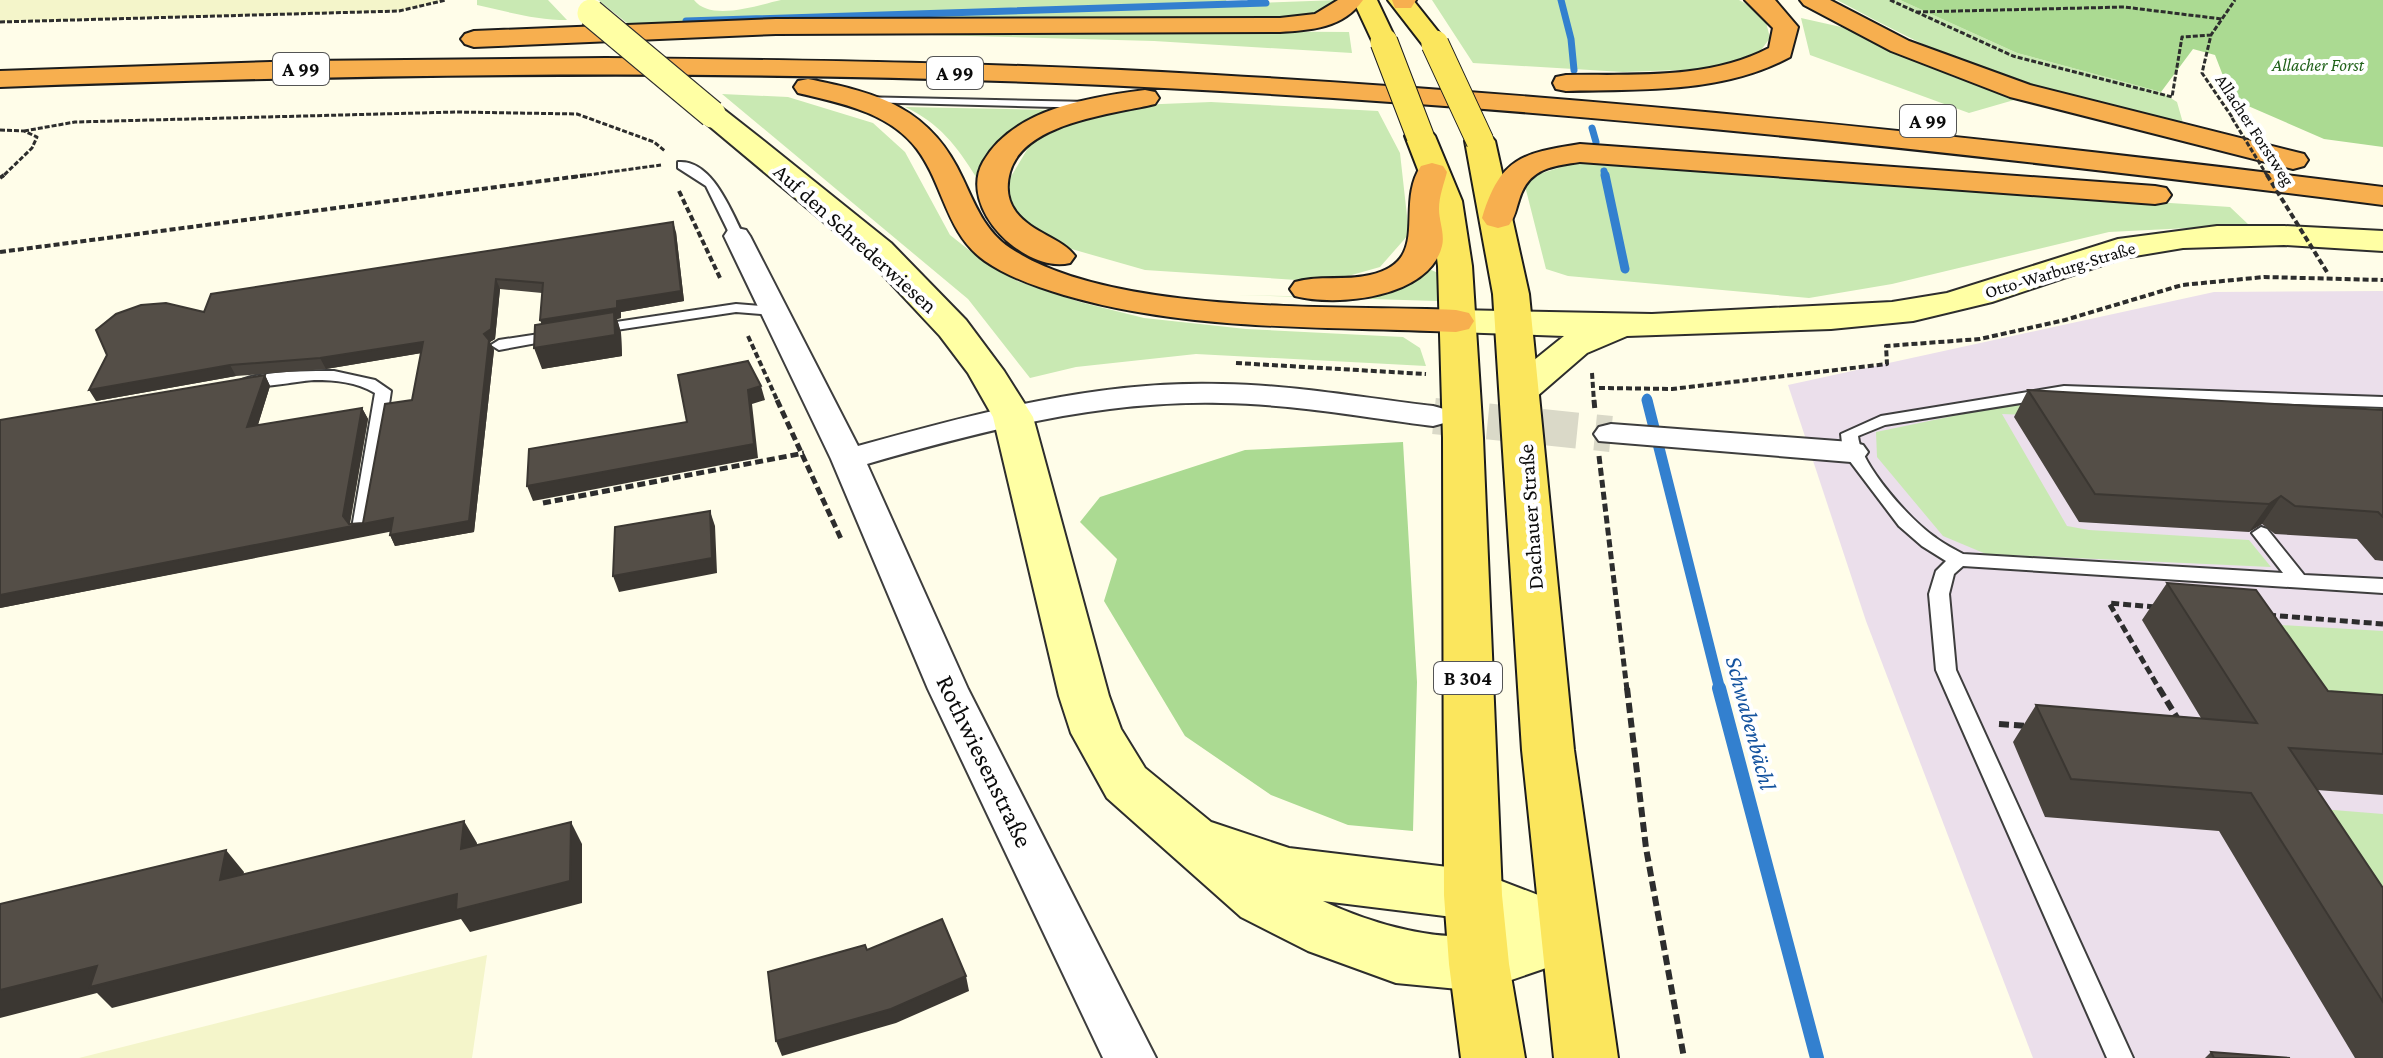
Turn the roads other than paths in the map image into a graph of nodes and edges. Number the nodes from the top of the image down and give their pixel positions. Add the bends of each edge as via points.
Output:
1 (1351, 0) edge
2 (1365, 0) edge
3 (1757, 0) edge
4 (1812, 0) edge
5 (1402, 1) edge
6 (584, 7) edge
7 (445, 41) dead end
8 (413, 43) dead end
9 (286, 51) junction
10 (0, 60) edge
11 (603, 66) junction
12 (0, 79) edge
13 (1529, 84) junction
14 (1307, 89) junction
15 (858, 99) junction
16 (1097, 106) junction
17 (682, 165) road end
18 (2327, 168) junction
19 (1432, 172) junction
20 (2383, 175) edge
21 (2383, 196) edge
22 (2383, 214) edge
23 (1498, 218) junction
24 (737, 236) joint
25 (2383, 241) edge
26 (1513, 310) junction
27 (775, 311) junction
28 (1456, 316) junction
29 (1834, 317) junction
30 (1637, 325) junction
31 (499, 345) dead end
32 (227, 387) edge
33 (1521, 390) junction
34 (2383, 402) edge
35 (1433, 416) tunnel mouth
36 (1013, 417) junction
37 (1601, 432) tunnel mouth
38 (844, 452) junction
39 (1851, 452) junction
40 (361, 528) edge
41 (2261, 533) edge
42 (1959, 560) junction
43 (2299, 581) junction
44 (2383, 586) edge
45 (1184, 835) junction
46 (1473, 895) junction
47 (1569, 934) junction
48 (1479, 964) junction
49 (1130, 1058) edge
50 (1493, 1058) edge
51 (1586, 1058) edge
52 (2120, 1058) edge

1 - 7 highway via 1330,18 1280,25 807,28
2 - 19 main road, B 304, bridge
3 - 13 highway via 1786,27 1781,52 1769,60 1722,74
4 - 18 highway via 1900,46 2020,91
5 - 23 main road, Dachauer Straße, bridge via 1435,44 1480,141
6 - 36 street, Auf den Schrederwiesen, bridge via 917,286 963,339
8 - 9 highway
9 - 10 highway, A 99
9 - 13 highway, A 99 via 839,50 1192,62
11 - 12 highway, A 99
11 - 14 highway, A 99 via 1054,76
11 - 15 highway via 773,81
13 - 18 highway, A 99 via 1841,112
14 - 16 highway via 1164,96
14 - 21 highway, A 99 via 1710,119
15 - 16 lane
15 - 28 highway via 903,119 927,141 962,213 986,247 1043,277 1122,298 1182,306
16 - 19 highway via 1048,122 1015,143 994,169 990,194 1002,219 1044,251 1124,276 1305,289 1352,288 1392,279 1407,271 1424,250 1424,203
17 - 24 lane, Rothwiesenstraße via 711,184
18 - 20 highway, A 99
19 - 28 main road, B 304 via 1446,201
22 - 23 highway via 1580,153 1524,167 1506,187
23 - 26 main road, Dachauer Straße
24 - 27 street, Rothwiesenstraße
25 - 29 street, Otto-Warburg-Straße via 2259,236 2159,242 1934,306
26 - 28 street
26 - 29 street, Otto-Warburg-Straße
26 - 30 street, Otto-Warburg-Straße
26 - 33 main road, Dachauer Straße
27 - 31 lane via 711,311
27 - 38 street, Rothwiesenstraße
28 - 46 main road, B 304
29 - 30 street, Otto-Warburg-Straße
30 - 33 street via 1609,329 1574,345
32 - 40 lane via 333,377 371,382 383,391
33 - 47 main road, Dachauer Straße via 1548,750
34 - 39 lane via 2064,391 1881,421 1849,434
35 - 36 street via 1220,393 1132,397
36 - 38 street
36 - 45 street, Auf den Schrederwiesen via 1097,733 1126,783
37 - 39 street
38 - 49 street, Rothwiesenstraße via 948,689
39 - 42 lane via 1905,522
41 - 43 lane
42 - 43 lane
42 - 52 lane via 1945,571 1939,594 1946,670
43 - 44 lane
45 - 46 street, Auf den Schrederwiesen via 1289,872
45 - 48 street, Auf den Schrederwiesen via 1262,899 1329,932 1396,956
46 - 47 street, Auf den Schrederwiesen
46 - 48 main road, B 304
47 - 48 street, Auf den Schrederwiesen
47 - 51 main road, Dachauer Straße
48 - 50 main road, B 304

